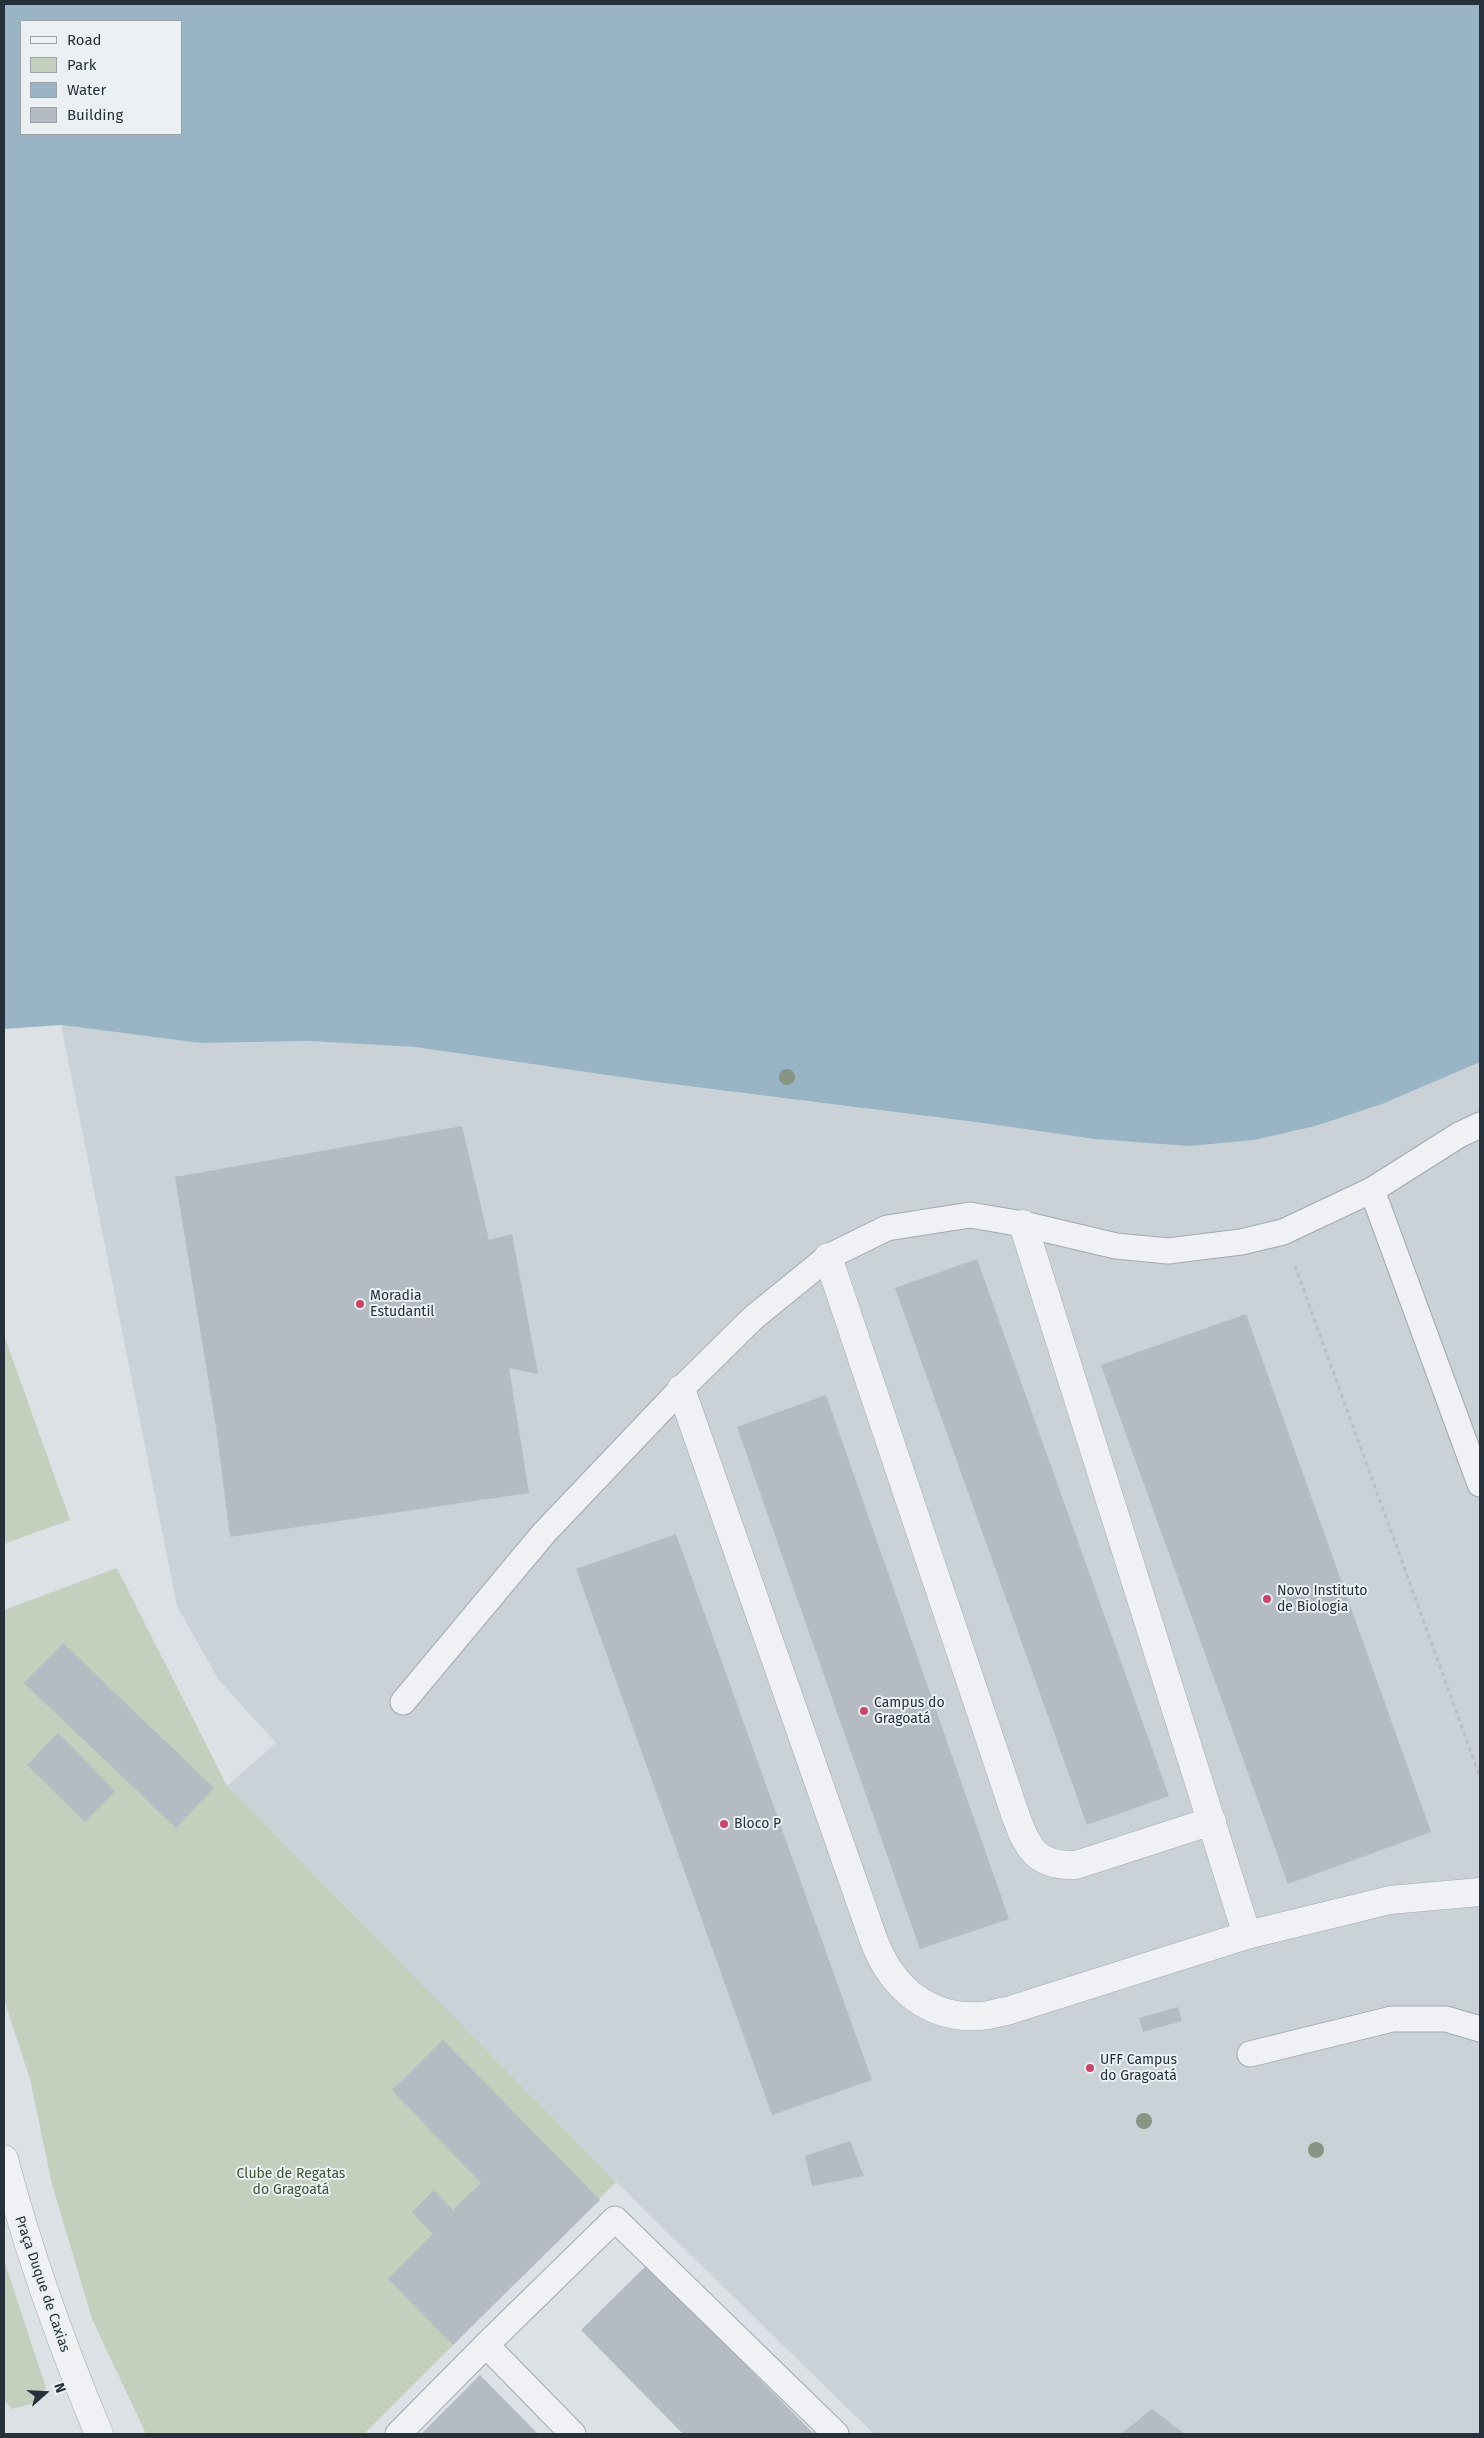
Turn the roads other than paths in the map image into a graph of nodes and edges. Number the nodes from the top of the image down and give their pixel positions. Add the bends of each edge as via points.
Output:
1 (1480, 1126) edge
2 (1372, 1190) junction
3 (1022, 1224) junction
4 (828, 1257) junction
5 (681, 1389) junction
6 (1480, 1484) edge
7 (403, 1702) dead end
8 (1212, 1821) junction
9 (1480, 1892) edge
10 (1247, 1935) junction
11 (1480, 2029) edge
12 (1250, 2054) dead end
13 (4, 2159) edge
14 (486, 2345) junction
15 (99, 2434) edge
16 (398, 2434) edge
17 (573, 2434) edge
18 (836, 2434) edge

1 - 2 lane via 1459,1135
2 - 3 lane via 1283,1232 1241,1242 1168,1251 1116,1246
2 - 6 lane
3 - 4 lane via 970,1216 887,1228
3 - 8 street
4 - 5 lane via 753,1318
4 - 8 street via 1014,1812 1032,1852 1046,1862 1076,1865
5 - 7 lane via 544,1534
5 - 10 street via 874,1941 894,1980 929,2007 954,2015 981,2016
8 - 10 street
9 - 10 street via 1390,1900
11 - 12 lane via 1446,2019 1392,2019
13 - 15 street, Praça Duque de Caxias via 20,2220 59,2337
14 - 16 lane
14 - 17 lane
14 - 18 lane via 615,2219

